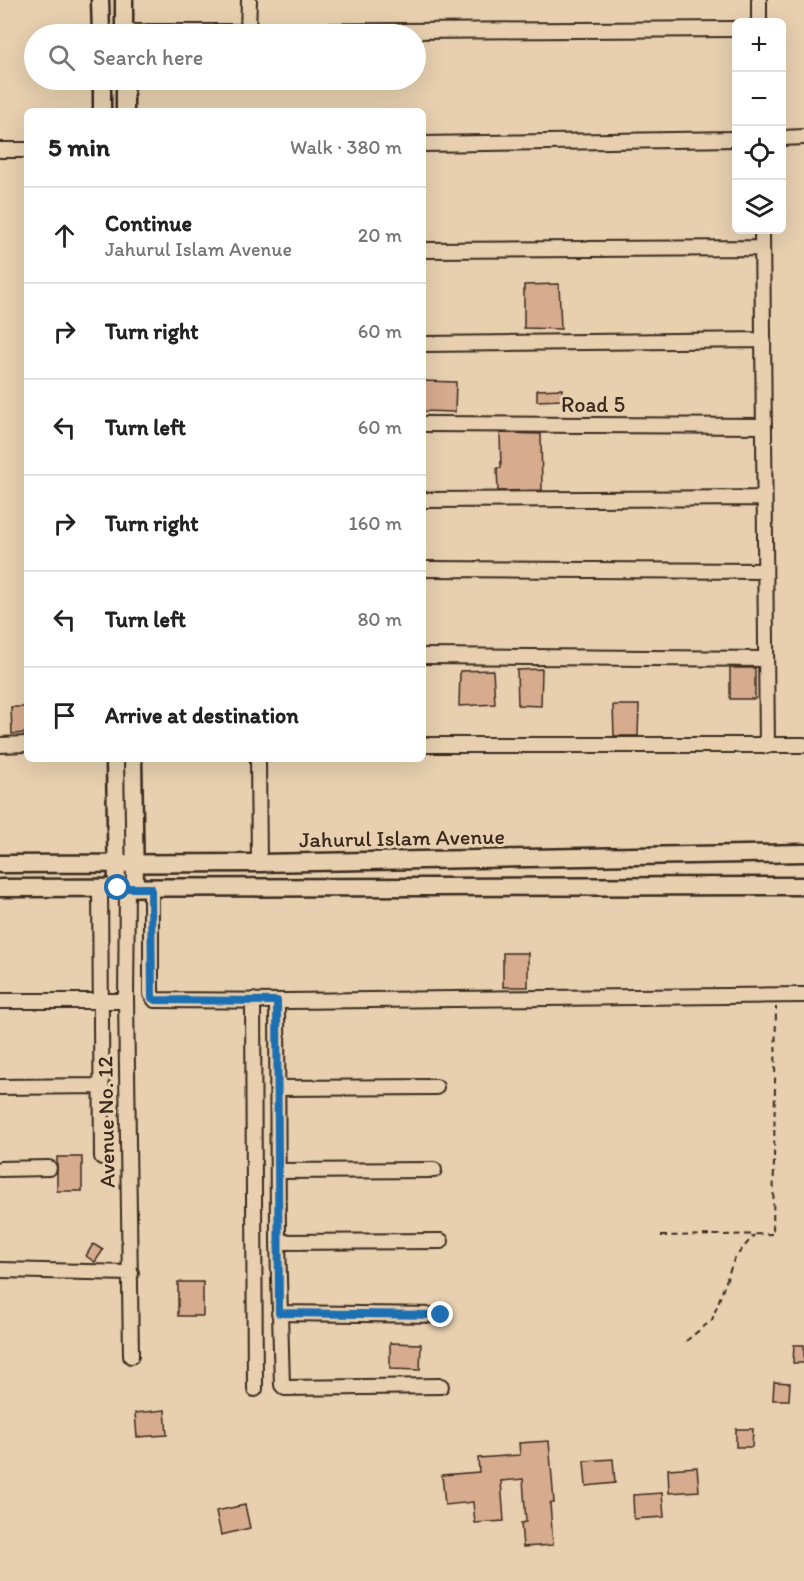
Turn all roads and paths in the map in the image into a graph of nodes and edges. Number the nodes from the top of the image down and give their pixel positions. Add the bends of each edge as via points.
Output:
1 (100, 0) edge
2 (124, 0) edge
3 (249, 0) edge
4 (759, 0) edge
5 (759, 18) edge
6 (101, 24) edge
7 (124, 24) edge
8 (248, 24) edge
9 (732, 29) edge
10 (426, 31) edge
11 (102, 90) edge
12 (125, 90) edge
13 (102, 108) edge
14 (125, 108) edge
15 (804, 137) edge
16 (786, 138) edge
17 (732, 139) edge
18 (426, 144) edge
19 (0, 150) edge
20 (24, 150) edge
21 (762, 234) edge
22 (762, 248) junction
23 (426, 250) edge
24 (763, 340) junction
25 (426, 344) edge
26 (426, 424) edge
27 (764, 426) junction
28 (764, 498) junction
29 (426, 500) edge
30 (426, 569) edge
31 (765, 571) junction
32 (426, 656) edge
33 (766, 659) junction
34 (24, 744) edge
35 (0, 745) edge
36 (426, 745) edge
37 (804, 745) edge
38 (767, 746) junction
39 (115, 762) edge
40 (133, 762) edge
41 (258, 762) edge
42 (804, 853) edge
43 (134, 863) junction
44 (259, 863) junction
45 (0, 864) edge
46 (117, 864) junction
47 (804, 886) edge
48 (0, 888) edge
49 (126, 888) junction
50 (776, 995) junction
51 (804, 995) edge
52 (126, 998) junction
53 (253, 1000) junction
54 (0, 1001) edge
55 (99, 1001) junction
56 (277, 1001) junction
57 (100, 1086) junction
58 (0, 1087) edge
59 (436, 1087) dead end
60 (278, 1088) junction
61 (102, 1157) dead end
62 (49, 1168) dead end
63 (0, 1169) edge
64 (434, 1170) dead end
65 (278, 1171) junction
66 (754, 1235) junction
67 (661, 1236) dead end
68 (441, 1241) dead end
69 (278, 1242) junction
70 (0, 1270) edge
71 (131, 1273) junction
72 (279, 1313) junction
73 (441, 1315) dead end
74 (686, 1341) dead end
75 (131, 1356) dead end
76 (441, 1386) dead end
77 (255, 1389) dead end

1 - 6 street
2 - 7 street
3 - 8 street
4 - 5 street
9 - 10 street
11 - 13 street
12 - 14 street
15 - 16 street
17 - 18 street
19 - 20 street
21 - 22 street
22 - 23 street
22 - 24 street
24 - 25 street
24 - 27 street
26 - 27 street, Road 5
27 - 28 street
28 - 29 street
28 - 31 street
30 - 31 street
31 - 33 street
32 - 33 street
33 - 38 street
34 - 35 street
36 - 38 street
37 - 38 street
39 - 46 street, Avenue No. 12
40 - 43 street, Avenue No. 12
41 - 44 street
42 - 44 street, Jahurul Islam Avenue
43 - 44 street, Jahurul Islam Avenue
43 - 46 street, Jahurul Islam Avenue
43 - 49 street, Avenue No. 12
45 - 46 street, Jahurul Islam Avenue
46 - 49 street, Avenue No. 12
47 - 49 street
48 - 49 street
49 - 52 street, Avenue No. 12
49 - 53 street via 152,998
49 - 55 street, Avenue No. 12
50 - 51 street
50 - 56 street
50 - 66 path via 773,1234
52 - 55 street
52 - 71 street, Avenue No. 12
53 - 56 street
53 - 77 street
54 - 55 street
55 - 57 street, Avenue No. 12
56 - 60 street
57 - 58 street
57 - 61 street, Avenue No. 12
59 - 60 street
60 - 65 street
62 - 63 street
64 - 65 street
65 - 69 street
66 - 67 path
66 - 74 path via 734,1259 712,1320
68 - 69 street
69 - 72 street
70 - 71 street
71 - 75 street, Avenue No. 12
72 - 73 street
72 - 76 street via 281,1382 285,1388

